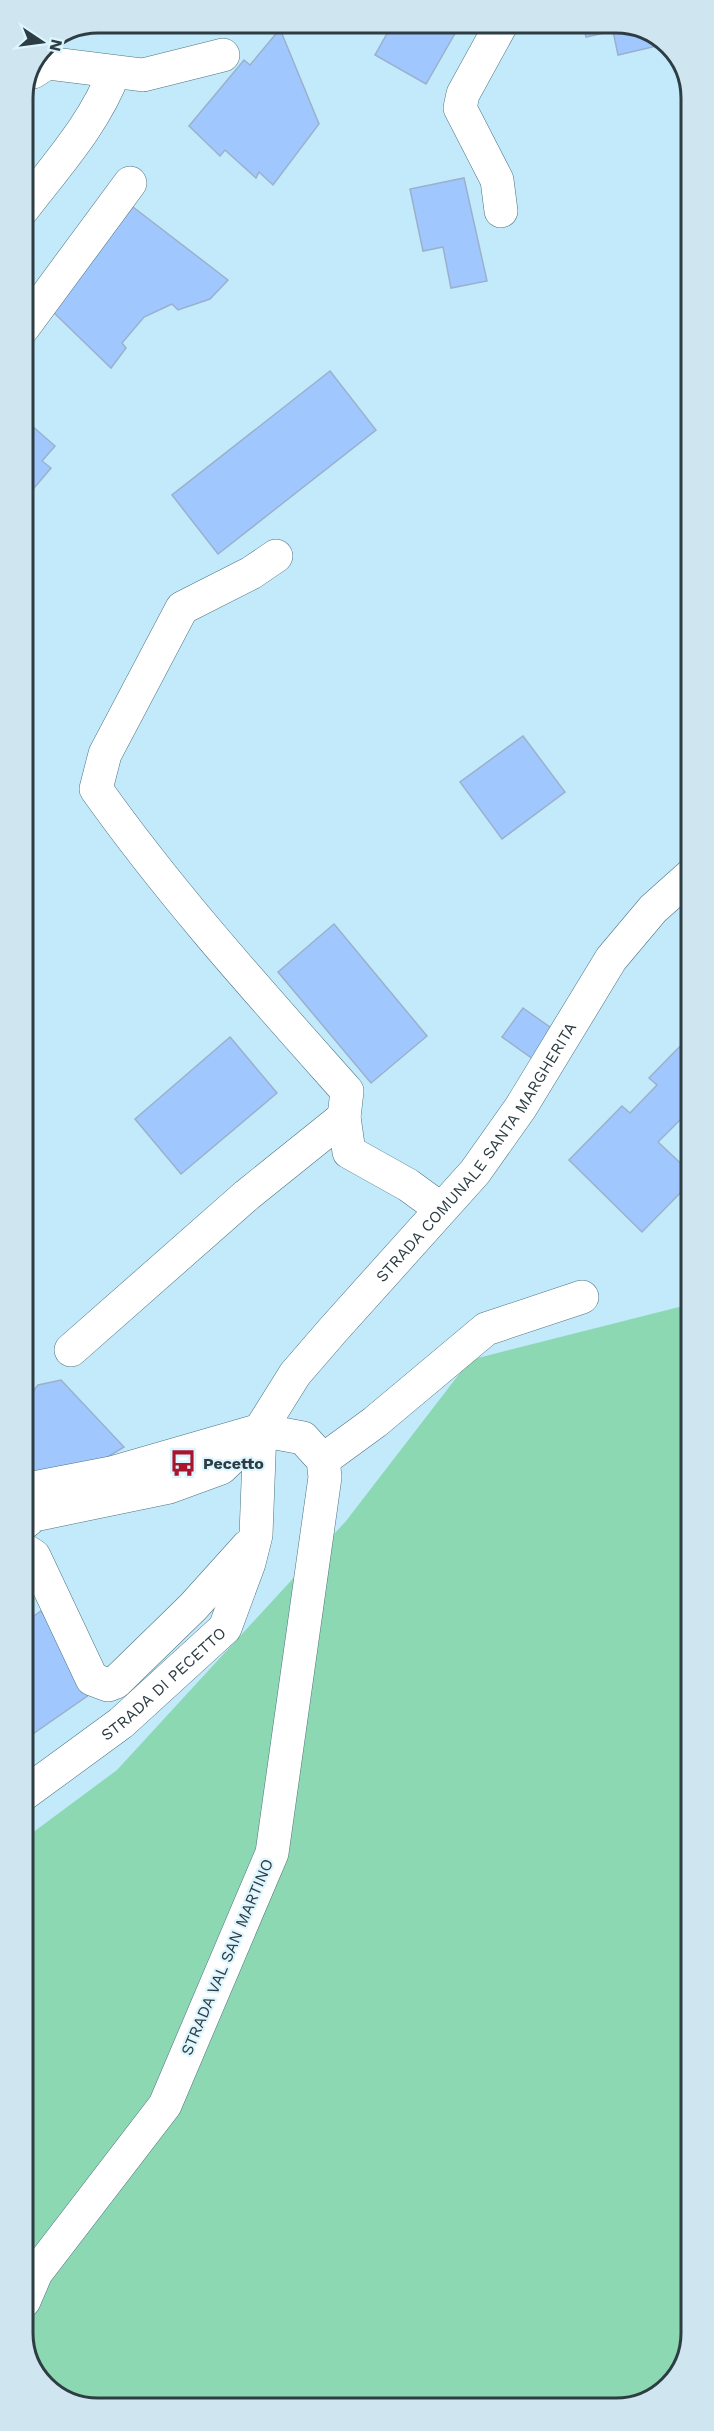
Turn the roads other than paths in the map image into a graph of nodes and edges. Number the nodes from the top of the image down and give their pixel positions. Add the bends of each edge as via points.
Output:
1 (497, 33) edge
2 (223, 55) dead end
3 (72, 66) edge
4 (114, 72) junction
5 (130, 183) dead end
6 (33, 195) edge
7 (501, 211) dead end
8 (33, 314) edge
9 (276, 556) dead end
10 (681, 883) edge
11 (344, 1117) junction
12 (441, 1209) junction
13 (582, 1297) dead end
14 (70, 1350) dead end
15 (260, 1430) junction
16 (323, 1461) junction
17 (33, 1488) edge
18 (33, 1516) edge
19 (256, 1536) junction
20 (33, 1555) edge
21 (33, 1787) edge
22 (33, 2279) edge

1 - 7 street via 463,94 460,108 498,180
2 - 4 street via 142,75
3 - 4 street
4 - 6 street via 107,93
5 - 8 street
9 - 11 street via 182,608 105,754 96,789 144,857 347,1091
10 - 12 street, STRADA COMUNALE SANTA MARGHERITA via 653,909 611,959 521,1107 475,1172
11 - 12 street via 349,1152 408,1185
11 - 14 street via 247,1195
12 - 15 street, STRADA COMUNALE SANTA MARGHERITA via 296,1374
13 - 16 street via 486,1329
15 - 16 street via 303,1438
15 - 17 street via 111,1473
15 - 18 street, STRADA COMUNALE SANTA MARGHERITA via 221,1468 169,1487
15 - 19 street, STRADA DI PECETTO
16 - 22 street, STRADA VAL SAN MARTINO via 325,1477 272,1852 165,2105
19 - 20 street via 193,1607 116,1682 108,1685 92,1679
19 - 21 street, STRADA DI PECETTO via 225,1628 121,1723

